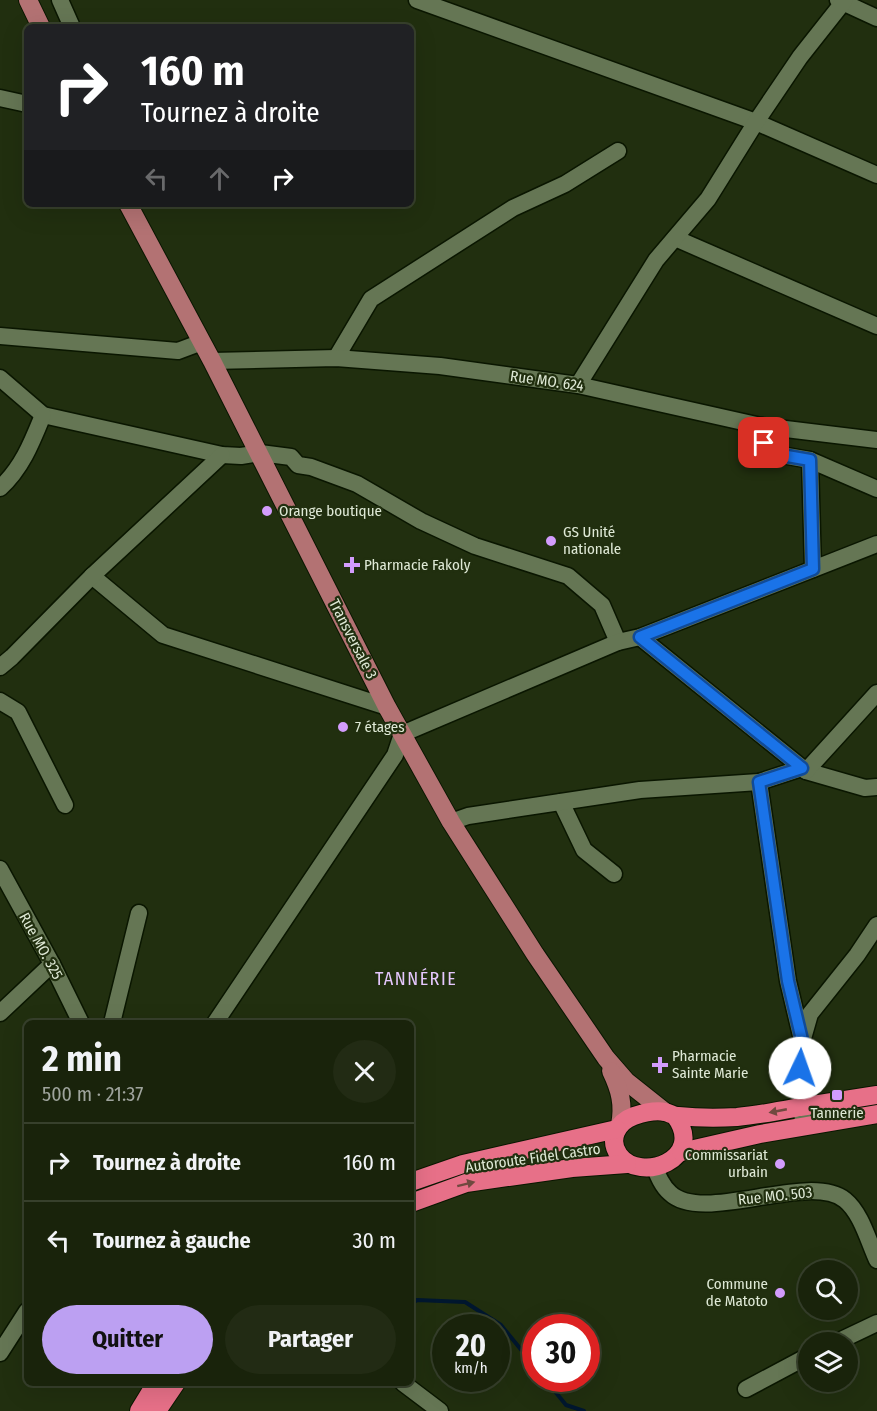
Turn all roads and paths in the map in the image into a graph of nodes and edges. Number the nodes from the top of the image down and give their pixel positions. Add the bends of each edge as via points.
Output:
1 (28, 0) edge
2 (60, 0) edge
3 (417, 0) edge
4 (842, 1) edge
5 (877, 18) edge
6 (40, 24) edge
7 (71, 24) edge
8 (0, 98) edge
9 (24, 103) edge
10 (756, 122) junction
11 (618, 152) dead end
12 (877, 175) edge
13 (134, 208) edge
14 (675, 238) junction
15 (877, 326) edge
16 (0, 336) edge
17 (202, 342) junction
18 (336, 358) junction
19 (212, 361) junction
20 (0, 378) edge
21 (578, 385) junction
22 (43, 415) junction
23 (761, 426) junction
24 (877, 440) edge
25 (260, 453) junction
26 (222, 455) junction
27 (810, 460) junction
28 (0, 488) edge
29 (877, 489) edge
30 (877, 544) edge
31 (813, 569) junction
32 (92, 576) junction
33 (640, 637) junction
34 (618, 642) junction
35 (0, 667) edge
36 (877, 693) edge
37 (0, 701) edge
38 (387, 707) junction
39 (402, 734) junction
40 (804, 769) junction
41 (759, 782) junction
42 (877, 787) edge
43 (561, 802) junction
44 (65, 806) dead end
45 (451, 822) junction
46 (0, 869) edge
47 (614, 874) dead end
48 (5, 891) edge
49 (139, 914) dead end
50 (877, 925) edge
51 (877, 952) edge
52 (857, 955) junction
53 (52, 964) junction
54 (0, 1013) edge
55 (80, 1020) edge
56 (113, 1020) edge
57 (217, 1020) edge
58 (802, 1040) junction
59 (606, 1058) junction
60 (877, 1095) edge
61 (802, 1107) junction
62 (670, 1114) junction
63 (877, 1114) edge
64 (618, 1127) junction
65 (803, 1127) junction
66 (681, 1152) junction
67 (627, 1164) junction
68 (654, 1166) junction
69 (414, 1181) edge
70 (414, 1202) edge
71 (877, 1260) edge
72 (24, 1316) edge
73 (877, 1323) edge
74 (858, 1332) edge
75 (0, 1353) edge
76 (798, 1361) edge
77 (154, 1386) edge
78 (174, 1386) edge
79 (408, 1386) edge
80 (746, 1389) dead end
81 (437, 1410) edge
82 (139, 1411) edge
83 (157, 1411) edge

1 - 6 main road
2 - 7 street
3 - 10 street
4 - 5 street
4 - 10 street
8 - 9 street
10 - 12 street
10 - 14 street via 708,199
11 - 18 street via 565,184 513,208 371,299
13 - 17 main road, Transversale 3
14 - 15 street
14 - 21 street via 656,260
16 - 17 street via 178,351
17 - 19 main road, Transversale 3
18 - 19 street, Rue MO. 624
18 - 21 street, Rue MO. 624 via 440,366
19 - 25 main road, Transversale 3
20 - 22 street
21 - 23 street, Rue MO. 624
22 - 26 street
22 - 28 street via 28,453
23 - 24 street, Rue MO. 624
23 - 27 street via 765,448 770,453
25 - 26 street
25 - 34 street via 291,457 298,465 357,484 475,546 568,576 602,605
25 - 38 main road, Transversale 3
26 - 32 street
27 - 29 street
27 - 31 street
30 - 31 street
31 - 33 street
32 - 35 street
32 - 38 street via 163,635
33 - 34 street
33 - 40 street
34 - 39 street
36 - 40 street
37 - 44 street via 18,712
38 - 39 main road, Transversale 3
39 - 45 main road, Transversale 3
39 - 57 street via 395,755
40 - 41 street
40 - 42 street via 865,788
41 - 43 street via 640,790
41 - 58 street via 788,981
43 - 45 street
43 - 47 street via 584,850
45 - 59 main road, Transversale 3
46 - 48 street, Rue MO. 325
48 - 53 street, Rue MO. 325
49 - 56 street
50 - 52 street
51 - 52 street
52 - 58 street via 810,1014
53 - 54 street
53 - 55 street, Rue MO. 325
58 - 61 street
59 - 62 main road, Transversale 3 via 633,1088
59 - 64 main road, Transversale 3 via 622,1103
60 - 61 highway
61 -> 62 highway via 738,1117
61 - 65 street
62 - 64 highway via 634,1116
62 - 66 highway via 682,1126
63 - 65 highway
64 - 67 highway via 614,1146
64 - 69 highway, Autoroute Fidel Castro via 463,1164
65 - 66 highway
66 - 68 highway via 666,1164
67 - 68 highway
70 -> 67 highway, Autoroute Fidel Castro via 466,1184
68 - 71 street, Rue MO. 503 via 671,1195 685,1202 718,1203 806,1191 842,1197 853,1208
72 - 75 street
73 - 74 street
76 - 80 street
77 - 82 highway
78 - 83 highway
79 - 81 street

